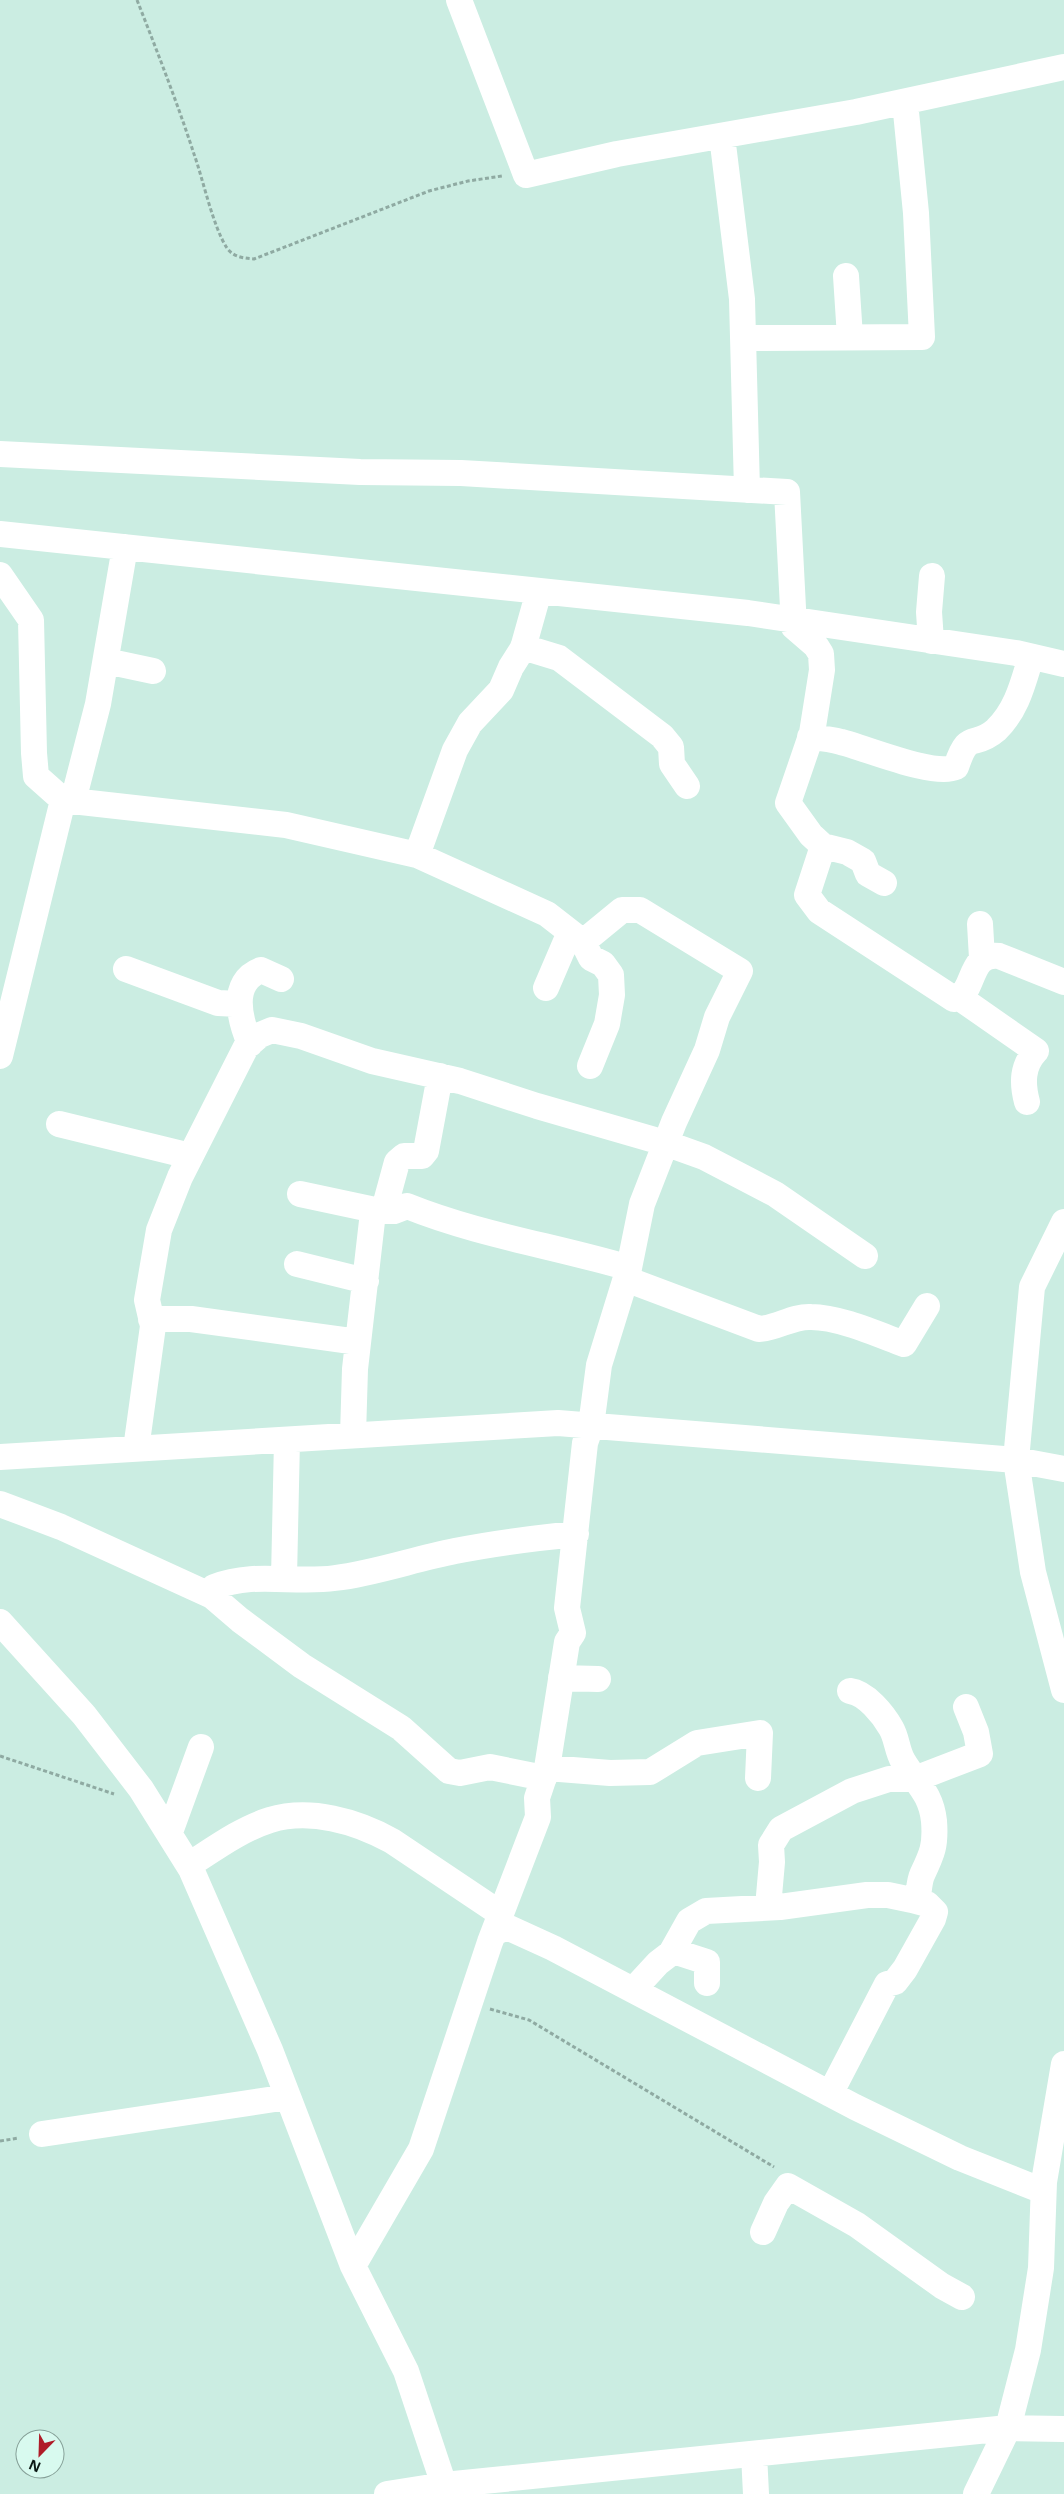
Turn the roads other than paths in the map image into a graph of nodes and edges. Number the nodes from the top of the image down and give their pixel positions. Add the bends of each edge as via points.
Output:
1 (459, 0) edge
2 (1064, 67) edge
3 (904, 102) junction
4 (722, 136) junction
5 (846, 276) dead end
6 (850, 337) junction
7 (743, 338) junction
8 (0, 454) edge
9 (747, 490) junction
10 (0, 534) edge
11 (125, 547) junction
12 (0, 575) edge
13 (932, 576) dead end
14 (539, 591) junction
15 (795, 620) junction
16 (931, 640) junction
17 (523, 648) junction
18 (1031, 656) junction
19 (106, 661) junction
20 (1064, 664) edge
21 (154, 671) dead end
22 (810, 737) junction
23 (687, 786) dead end
24 (68, 800) junction
25 (823, 846) junction
26 (417, 855) junction
27 (884, 883) dead end
28 (980, 924) dead end
29 (577, 937) junction
30 (982, 958) junction
31 (126, 969) dead end
32 (281, 979) dead end
33 (1064, 982) edge
34 (546, 988) dead end
35 (960, 998) junction
36 (239, 1004) junction
37 (250, 1044) junction
38 (0, 1056) edge
39 (590, 1066) dead end
40 (440, 1076) junction
41 (1027, 1102) dead end
42 (59, 1124) dead end
43 (665, 1143) junction
44 (190, 1156) junction
45 (300, 1194) dead end
46 (375, 1210) junction
47 (1064, 1222) edge
48 (865, 1256) dead end
49 (297, 1264) dead end
50 (627, 1273) junction
51 (366, 1281) junction
52 (927, 1306) dead end
53 (151, 1319) junction
54 (358, 1342) junction
55 (591, 1426) junction
56 (353, 1436) junction
57 (287, 1440) junction
58 (136, 1449) junction
59 (0, 1457) edge
60 (1016, 1460) junction
61 (1064, 1469) edge
62 (0, 1504) edge
63 (576, 1534) junction
64 (284, 1578) junction
65 (212, 1596) junction
66 (0, 1622) edge
67 (561, 1678) junction
68 (598, 1679) dead end
69 (1064, 1690) edge
70 (850, 1691) dead end
71 (966, 1707) dead end
72 (200, 1747) dead end
73 (545, 1773) junction
74 (758, 1778) dead end
75 (915, 1778) junction
76 (170, 1832) junction
77 (189, 1865) junction
78 (917, 1901) junction
79 (768, 1907) junction
80 (498, 1923) junction
81 (673, 1951) junction
82 (707, 1983) dead end
83 (634, 1989) junction
84 (1064, 2064) edge
85 (830, 2094) junction
86 (288, 2097) junction
87 (42, 2134) dead end
88 (1043, 2191) junction
89 (763, 2232) dead end
90 (353, 2266) junction
91 (962, 2297) dead end
92 (1008, 2428) junction
93 (1064, 2429) edge
94 (754, 2454) junction
95 (577, 2483) edge
96 (444, 2485) junction
97 (387, 2494) edge
98 (756, 2494) edge
99 (976, 2494) edge

1 - 4 street via 526,175 617,154
2 - 3 street
3 - 4 street
3 - 6 street via 916,213 922,337
4 - 7 street via 742,299
5 - 6 street
6 - 7 street
7 - 9 street
8 - 9 street via 360,472 461,473
9 - 15 street via 787,492
10 - 11 street
11 - 14 street
11 - 19 street
12 - 24 street via 31,620 36,776
13 - 16 street
14 - 15 street
14 - 17 street
15 - 16 street
15 - 22 street via 794,627 822,654
16 - 18 street
17 - 23 street via 559,658 662,736 671,747 672,764
17 - 26 street via 501,690 470,723 455,750
18 - 20 street
18 - 22 street via 1018,700 1007,717 995,731 970,741 963,748 956,767 950,770
19 - 21 street
19 - 24 street via 98,704
22 - 25 street via 788,803
24 - 26 street via 286,825
24 - 38 street
25 - 27 street via 847,852 863,861 868,874
25 - 35 street via 807,895 812,904 954,999
26 - 29 street via 547,914
28 - 30 street
29 - 34 street
29 - 39 street via 611,976 612,996 607,1024
29 - 43 street via 622,910 640,910 740,971 717,1017 707,1050
30 - 33 street via 999,956
30 - 35 street
31 - 36 street via 218,1003
32 - 36 street via 261,970 254,972 243,987
35 - 41 street via 1036,1051 1024,1068
36 - 37 street via 241,1022
37 - 40 street via 272,1030 301,1036 372,1061
37 - 44 street
40 - 43 street
40 - 46 street via 426,1151 422,1156 404,1156 397,1162 386,1206
42 - 44 street
43 - 48 street via 704,1157 775,1194
43 - 50 street via 642,1204
44 - 53 street via 159,1230 147,1300
45 - 46 street
46 - 50 street via 394,1211 407,1206 470,1229 574,1252
46 - 51 street
47 - 60 street via 1032,1287
49 - 51 street
50 - 52 street via 759,1329 772,1329 794,1318 812,1316 868,1330 904,1344
50 - 55 street via 599,1365
51 - 54 street
53 - 54 street via 191,1319
53 - 58 street via 153,1326
54 - 56 street
55 - 56 street via 558,1423
55 - 60 street
55 - 63 street via 586,1443
56 - 57 street
57 - 58 street
57 - 64 street
58 - 59 street
60 - 61 street
60 - 69 street via 1033,1572
62 - 65 street via 61,1527
63 - 64 street via 454,1551 334,1579
63 - 67 street via 567,1608 573,1633 567,1642
64 - 65 street via 242,1578 214,1587
65 - 73 street via 302,1666 401,1728 449,1770 460,1773 490,1767
66 - 76 street via 84,1715 141,1788
67 - 68 street
67 - 73 street
70 - 75 street via 858,1692 882,1716 891,1729 901,1758
71 - 75 street via 980,1754
72 - 76 street
73 - 74 street via 650,1772 697,1743 760,1733
73 - 80 street via 538,1798 538,1817
75 - 78 street via 926,1792 934,1820 931,1859 922,1876
75 - 79 street via 889,1779 852,1791 781,1829 771,1845
76 - 77 street
77 - 80 street via 234,1836 270,1820 319,1816 375,1831 392,1840
77 - 86 street
78 - 79 street via 888,1895 867,1895
78 - 85 street via 927,1904 935,1912 933,1919 905,1970 895,1982 887,1984
79 - 81 street via 706,1910 689,1922
80 - 83 street
80 - 90 street via 421,2149
81 - 82 street via 707,1962
81 - 83 street via 658,1962
83 - 85 street
84 - 88 street
85 - 88 street via 960,2158
86 - 87 street
86 - 90 street
88 - 92 street via 1041,2268 1028,2350
89 - 91 street via 788,2186 857,2225
90 - 96 street via 406,2371
92 - 93 street
92 - 94 street
92 - 99 street
94 - 95 street
94 - 98 street
95 - 96 street
96 - 97 street

